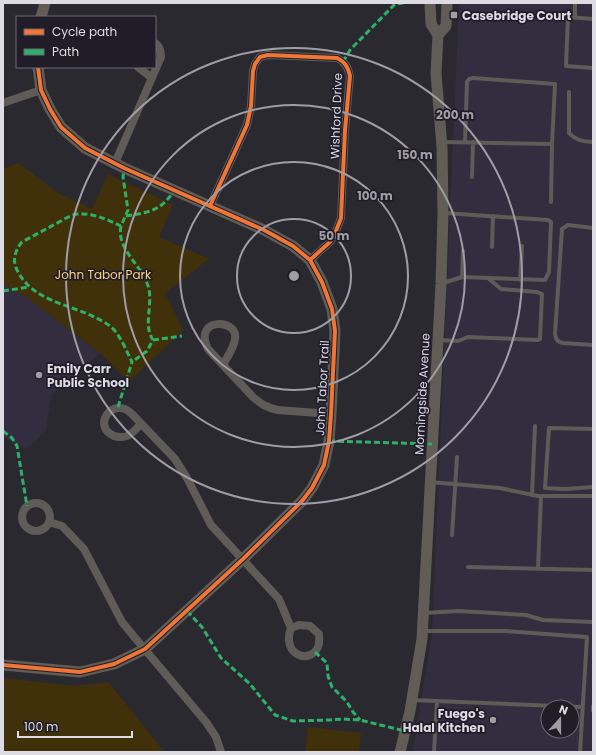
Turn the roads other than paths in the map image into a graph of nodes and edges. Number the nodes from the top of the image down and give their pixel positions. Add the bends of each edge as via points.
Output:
1 (46, 3) edge
2 (430, 3) edge
3 (446, 3) edge
4 (575, 3) edge
5 (41, 16) edge
6 (575, 18) junction
7 (593, 19) edge
8 (438, 35) junction
9 (156, 44) edge
10 (38, 68) edge
11 (139, 68) edge
12 (593, 68) edge
13 (152, 78) junction
14 (41, 90) junction
15 (569, 92) dead end
16 (3, 103) edge
17 (441, 142) junction
18 (464, 142) junction
19 (473, 142) junction
20 (593, 142) edge
21 (552, 144) junction
22 (115, 163) junction
23 (472, 177) dead end
24 (550, 202) dead end
25 (210, 206) junction
26 (443, 213) junction
27 (493, 216) junction
28 (593, 228) edge
29 (522, 246) dead end
30 (492, 247) dead end
31 (463, 251) dead end
32 (310, 260) junction
33 (462, 278) junction
34 (489, 279) junction
35 (520, 280) junction
36 (441, 284) junction
37 (438, 340) junction
38 (593, 345) edge
39 (223, 365) junction
40 (331, 414) junction
41 (141, 424) junction
42 (535, 426) dead end
43 (593, 429) edge
44 (457, 457) dead end
45 (430, 482) junction
46 (456, 484) junction
47 (593, 487) edge
48 (532, 495) junction
49 (541, 496) junction
50 (593, 496) edge
51 (49, 522) dead end
52 (452, 535) dead end
53 (243, 560) junction
54 (468, 567) dead end
55 (538, 569) junction
56 (593, 570) edge
57 (423, 613) junction
58 (593, 622) edge
59 (291, 628) junction
60 (422, 631) junction
61 (145, 649) junction
62 (3, 665) edge
63 (412, 700) junction
64 (437, 702) junction
65 (593, 706) edge
66 (582, 707) junction
67 (593, 711) edge
68 (221, 752) edge
69 (400, 752) edge
70 (434, 752) edge
71 (580, 752) edge

1 - 5 street
2 - 8 street, Morningside Avenue via 431,24
3 - 8 street, Morningside Avenue via 446,26
4 - 6 lane
6 - 7 lane
6 - 12 lane via 568,17 566,66
8 - 17 street, Morningside Avenue via 436,73
9 - 13 street via 161,51 161,57
10 - 14 street, John Tabor Trail
11 - 13 street
13 - 22 street
14 - 16 street
14 - 22 street, John Tabor Trail via 60,127 85,148
15 - 20 lane via 569,133 572,137 585,142
17 - 18 lane
17 - 26 street, Morningside Avenue
18 - 19 lane
18 - 21 lane via 467,82 473,78 555,84
19 - 21 lane
19 - 23 lane
21 - 24 lane
22 - 25 street, John Tabor Trail
25 - 32 street, John Tabor Trail via 279,238
25 - 32 street, Wishford Drive via 247,125 252,106 253,71 260,57 268,55 337,58 348,68 350,76 341,218 338,230 330,242
26 - 27 lane
26 - 36 street, Morningside Avenue
27 - 30 lane
27 - 35 lane via 551,222 549,272 545,280
28 - 38 lane via 568,225 562,229 555,334 558,342
29 - 35 lane
31 - 33 lane
32 - 40 street, John Tabor Trail via 332,309 335,331
33 - 34 lane
33 - 36 lane
34 - 35 lane
34 - 37 lane via 502,289 542,294 540,339 468,337 458,341
36 - 37 street, Morningside Avenue
37 - 45 street, Morningside Avenue
39 - 39 street via 236,338 233,330 226,325 216,324 208,328 204,340 208,349
39 - 40 street via 253,397 270,409
40 - 53 street, John Tabor Trail via 324,465 312,488
41 - 41 street via 130,412 118,407 108,412 104,422 110,433 121,437 129,435
41 - 53 street via 175,459 211,525
42 - 48 lane
43 - 47 lane via 549,428 544,488
44 - 46 lane
45 - 46 lane
45 - 57 street, Morningside Avenue
46 - 48 lane via 500,488
46 - 52 lane
48 - 49 lane
49 - 50 lane
49 - 55 lane
51 - 61 street via 62,526 88,554 122,622
53 - 59 street via 279,599
53 - 61 street, John Tabor Trail
54 - 55 lane
55 - 56 lane
57 - 58 lane via 459,611 526,615 543,620
57 - 60 street, Morningside Avenue
59 - 59 street via 299,625 310,626 316,630 319,634 319,646 315,652 305,656 294,652 289,645 288,636
60 - 63 street, Morningside Avenue
60 - 66 lane via 506,631 587,637
61 - 62 street, John Tabor Trail via 114,664 80,672
61 - 68 street via 206,722 216,737
63 - 64 lane
63 - 69 street, Morningside Avenue
64 - 66 lane
64 - 70 lane
65 - 67 lane
66 - 71 lane

